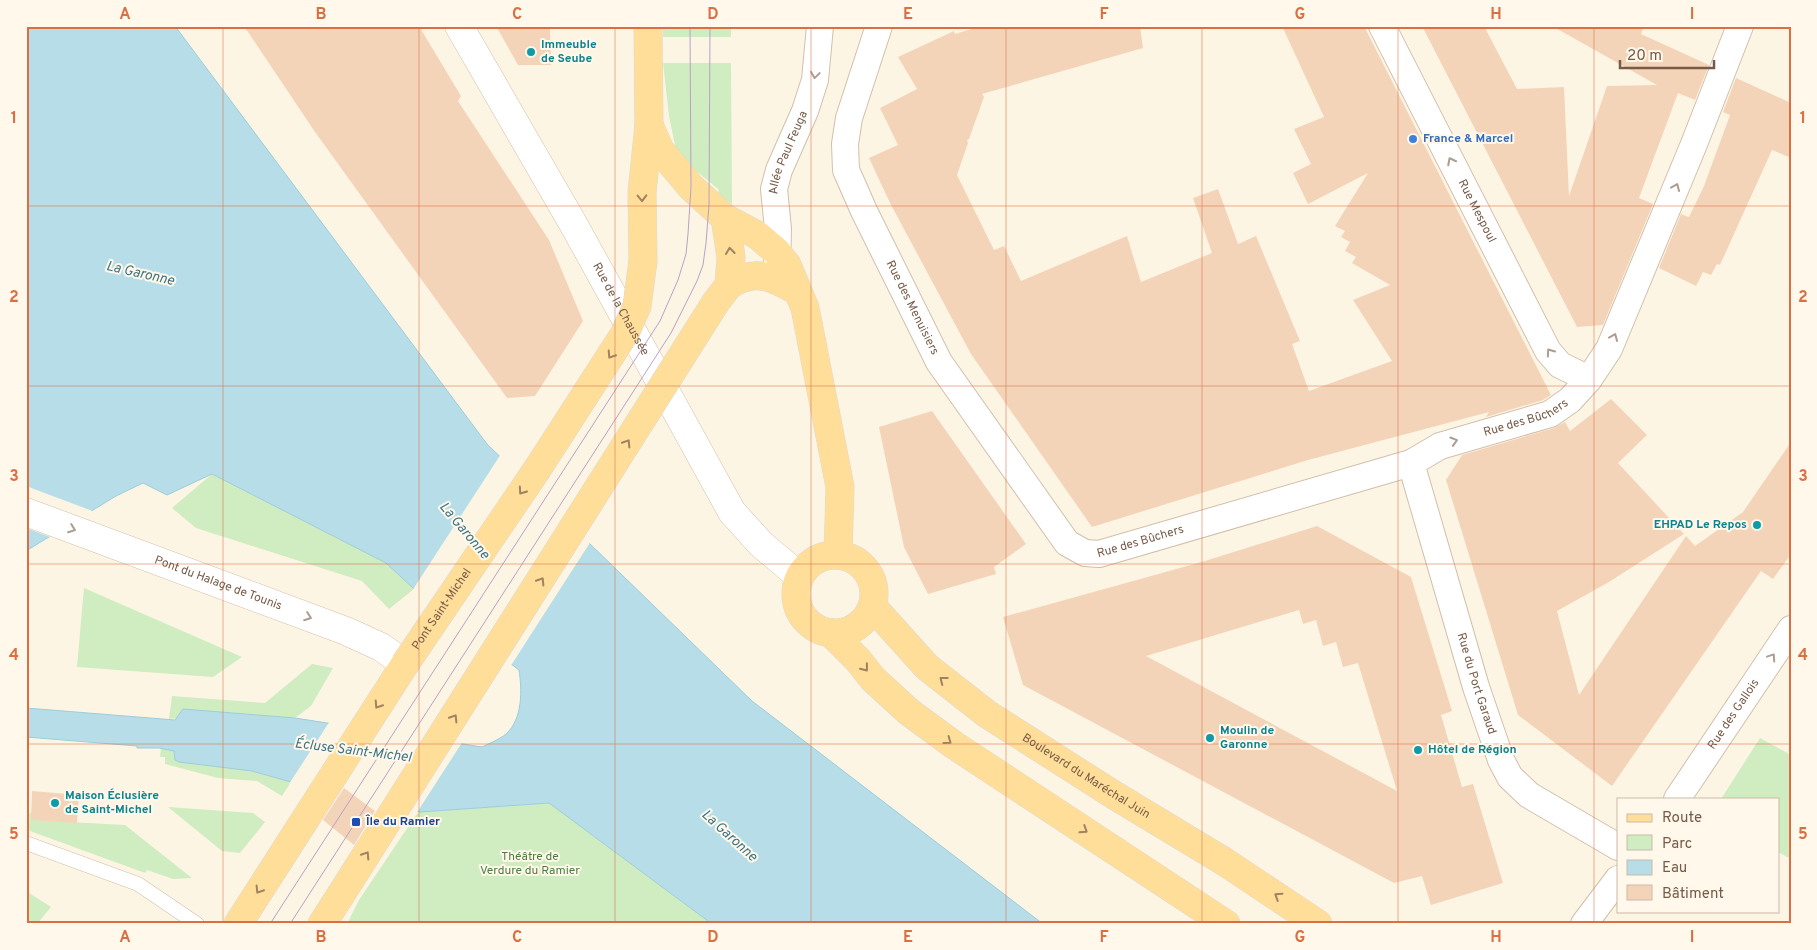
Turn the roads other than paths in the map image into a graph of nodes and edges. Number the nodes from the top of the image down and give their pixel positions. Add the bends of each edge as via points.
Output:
1 (459, 26) edge
2 (648, 26) edge
3 (820, 26) edge
4 (879, 26) edge
5 (1382, 26) edge
6 (1740, 26) edge
7 (649, 125) junction
8 (725, 218) junction
9 (776, 251) junction
10 (788, 286) junction
11 (723, 293) junction
12 (1589, 379) junction
13 (1411, 463) junction
14 (26, 512) edge
15 (1085, 553) joint
16 (838, 555) junction
17 (800, 577) junction
18 (873, 607) junction
19 (1791, 629) edge
20 (831, 633) junction
21 (405, 664) junction
22 (1677, 798) edge
23 (26, 843) edge
24 (1617, 847) edge
25 (1617, 880) edge
26 (197, 924) edge
27 (238, 924) edge
28 (322, 924) edge
29 (1226, 924) edge
30 (1318, 924) edge
31 (1584, 924) edge

1 - 17 street, Rue de la Chaussée via 575,227 732,512 761,544
2 - 7 main road
3 -> 9 street, Allée Paul Feuga via 815,80 774,189 778,229
4 - 15 street, Rue des Menuisiers via 849,118 846,170 939,362 1067,543
12 -> 5 street, Rue Mespoul via 1560,365 1548,351
12 -> 6 street, Rue des Bûchers via 1609,348
7 - 8 main road via 671,166
7 -> 21 main road, Pont Saint-Michel, bridge via 642,192 643,261 638,306 625,333 538,468
8 - 9 main road via 757,235
11 -> 8 main road via 731,257
9 - 10 main road via 787,265
10 - 11 main road via 752,274 740,278
10 - 16 main road via 804,308 814,347 840,487
28 -> 11 main road, bridge
13 -> 12 street, Rue des Bûchers via 1440,446 1550,414 1570,400
13 - 15 street, Rue des Bûchers via 1098,554
13 - 24 street, Rue du Port Garaud via 1476,687 1510,777 1528,795
14 -> 21 street, Pont du Halage de Tounis via 338,628 381,648
16 - 17 main road via 815,561
16 - 18 main road via 859,563 868,573 873,584
17 - 20 main road via 797,601 801,613 819,630
18 - 20 main road via 855,628 846,633
30 -> 18 main road, Boulevard du Maréchal Juin via 988,714 927,667
22 -> 19 street, Rue des Gallois
20 -> 29 main road via 909,712
21 -> 27 main road, Pont Saint-Michel
23 - 26 lane via 138,884
25 - 31 street

